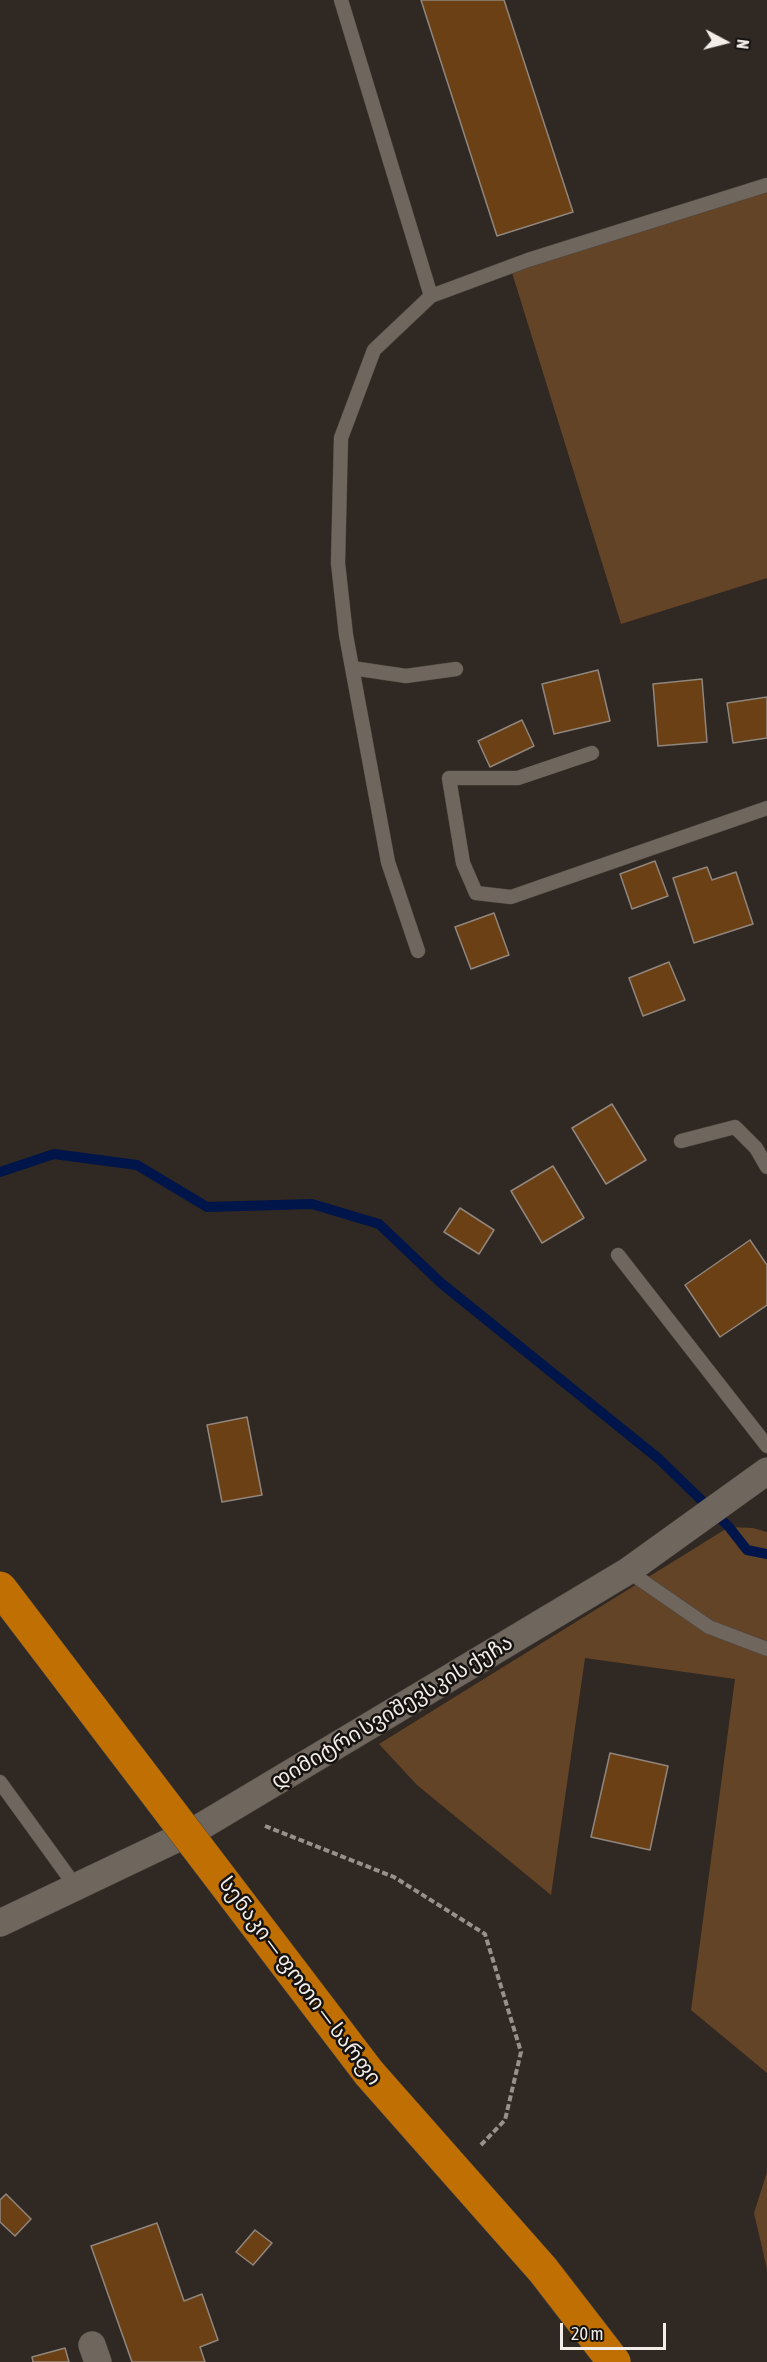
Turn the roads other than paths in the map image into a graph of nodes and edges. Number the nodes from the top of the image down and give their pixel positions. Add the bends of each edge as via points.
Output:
1 (341, 0) edge
2 (767, 185) edge
3 (431, 296) junction
4 (352, 668) junction
5 (456, 669) dead end
6 (592, 753) dead end
7 (767, 807) edge
8 (418, 951) dead end
9 (681, 1141) dead end
10 (767, 1167) edge
11 (618, 1255) dead end
12 (767, 1446) edge
13 (758, 1477) edge
14 (628, 1571) junction
15 (0, 1588) edge
16 (767, 1649) edge
17 (0, 1782) edge
18 (76, 1887) junction
19 (0, 1923) edge
20 (614, 2362) edge

1 - 3 lane
2 - 3 lane
3 - 4 lane via 374,350 341,438 338,563
4 - 5 lane via 406,676
4 - 8 lane via 388,862
6 - 7 lane via 518,778 449,778 463,863 476,893 511,897
9 - 10 lane via 735,1127 756,1148
11 - 12 lane
13 - 14 street, დიმიტრი სვიშევსკის ქუჩა
14 - 16 lane via 709,1626
14 - 18 street, დიმიტრი სვიშევსკის ქუჩა via 197,1830
15 - 20 highway, სენაკი — ფოთი — სარფი, bridge via 369,2073 543,2270
17 - 18 lane
18 - 19 street, დიმიტრი სვიშევსკის ქუჩა

